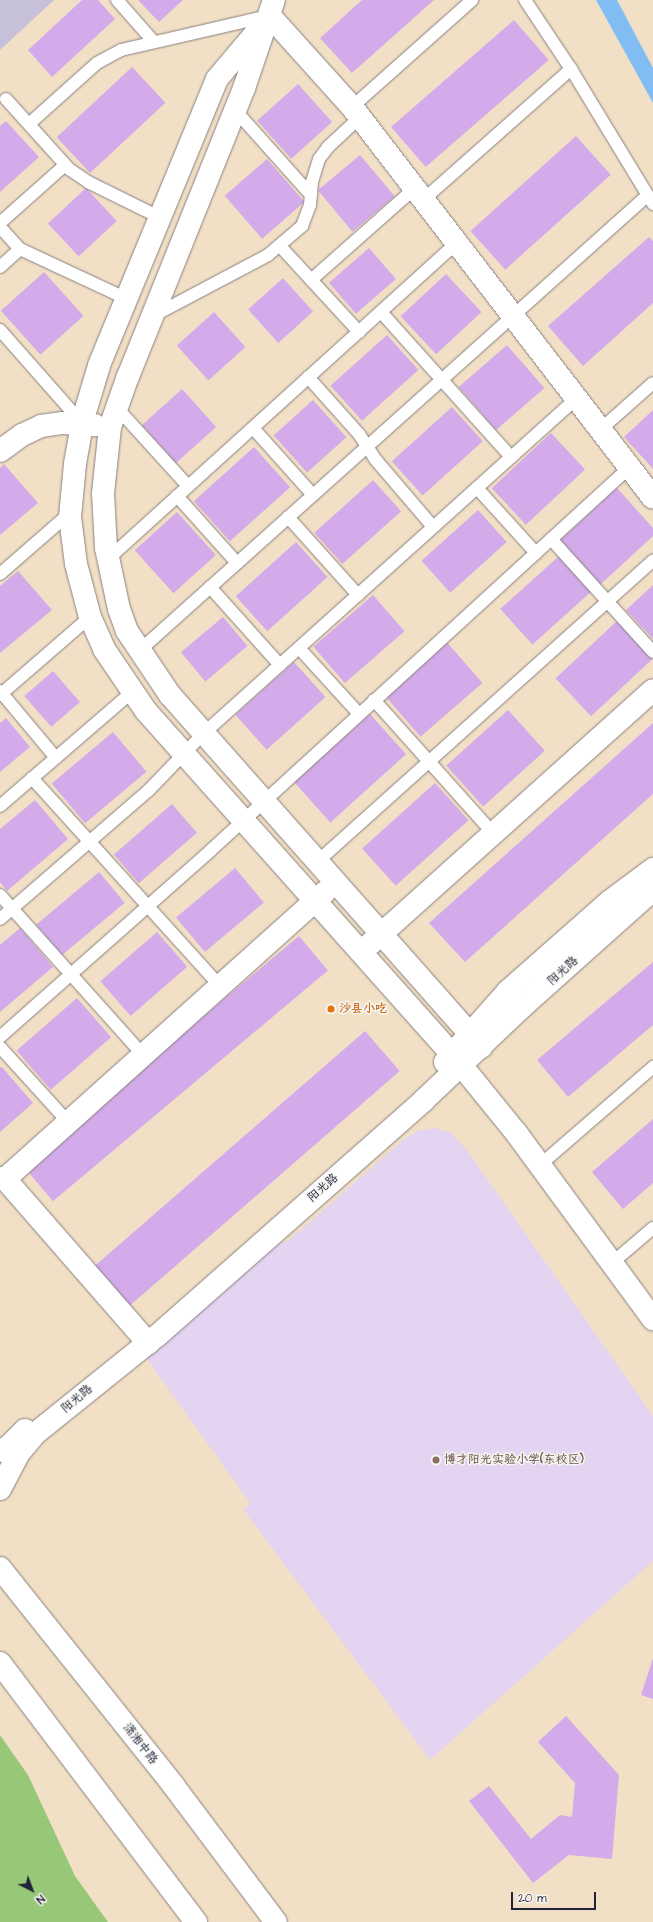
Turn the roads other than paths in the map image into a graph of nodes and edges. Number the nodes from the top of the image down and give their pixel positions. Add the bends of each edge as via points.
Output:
1 (117, 0) edge
2 (472, 0) edge
3 (525, 0) edge
4 (272, 8) edge
5 (153, 41) junction
6 (571, 69) junction
7 (6, 99) dead end
8 (235, 110) junction
9 (356, 112) junction
10 (29, 124) junction
11 (65, 165) junction
12 (418, 194) junction
13 (311, 195) junction
14 (650, 200) edge
15 (161, 218) junction
16 (0, 223) edge
17 (0, 227) edge
18 (456, 244) junction
19 (280, 246) junction
20 (20, 249) junction
21 (0, 267) edge
22 (311, 280) junction
23 (127, 298) junction
24 (381, 312) junction
25 (152, 316) junction
26 (512, 316) junction
27 (0, 330) edge
28 (359, 332) junction
29 (308, 377) junction
30 (441, 379) junction
31 (653, 383) edge
32 (577, 398) junction
33 (114, 417) junction
34 (82, 423) junction
35 (253, 428) junction
36 (600, 429) junction
37 (368, 447) junction
38 (0, 451) edge
39 (511, 457) junction
40 (630, 467) junction
41 (188, 486) junction
42 (477, 488) junction
43 (313, 495) junction
44 (177, 496) junction
45 (653, 498) edge
46 (71, 512) junction
47 (288, 517) junction
48 (433, 527) junction
49 (551, 539) junction
50 (536, 553) junction
51 (108, 559) junction
52 (653, 560) edge
53 (237, 563) junction
54 (0, 574) edge
55 (210, 587) junction
56 (358, 595) junction
57 (608, 601) junction
58 (90, 617) junction
59 (299, 648) junction
60 (139, 651) junction
61 (653, 652) edge
62 (280, 665) junction
63 (653, 690) edge
64 (132, 692) junction
65 (1, 693) edge
66 (374, 700) junction
67 (359, 714) junction
68 (203, 734) junction
69 (183, 755) junction
70 (56, 758) junction
71 (429, 762) junction
72 (32, 778) junction
73 (263, 801) junction
74 (0, 806) edge
75 (242, 821) junction
76 (493, 833) junction
77 (89, 842) junction
78 (317, 862) junction
79 (653, 869) edge
80 (336, 883) junction
81 (653, 890) edge
82 (0, 894) edge
83 (315, 902) junction
84 (148, 906) junction
85 (12, 908) junction
86 (0, 919) edge
87 (381, 934) junction
88 (360, 953) junction
89 (71, 974) junction
90 (220, 986) junction
91 (0, 1037) edge
92 (476, 1041) junction
93 (0, 1047) edge
94 (143, 1055) junction
95 (456, 1060) junction
96 (653, 1067) edge
97 (68, 1122) junction
98 (540, 1165) junction
99 (2, 1179) edge
100 (653, 1228) edge
101 (612, 1263) junction
102 (653, 1319) edge
103 (144, 1339) junction
104 (0, 1451) edge
105 (0, 1489) edge
106 (1, 1567) edge
107 (0, 1663) edge
108 (196, 1922) edge
109 (276, 1922) edge

1 - 5 lane
2 - 9 lane
3 - 6 lane
4 - 5 lane
4 - 8 street
4 - 9 street
4 - 15 street via 217,79
5 - 10 lane via 121,50 97,63
6 - 12 lane
6 - 14 lane
7 - 10 lane
8 - 13 lane
8 - 25 street
9 - 12 street
9 - 13 lane via 319,160
10 - 11 lane
11 - 15 lane via 88,182
11 - 16 lane
12 - 18 street
12 - 22 lane
13 - 19 lane via 302,226
14 - 26 lane
15 - 23 street
17 - 20 lane
18 - 24 lane
18 - 26 street
19 - 22 lane
19 - 25 lane via 268,255
20 - 21 lane
20 - 23 lane
22 - 28 lane
23 - 34 street via 99,366
24 - 28 lane
24 - 30 lane
25 - 33 street
26 - 30 lane
26 - 32 street
27 - 34 lane
28 - 29 lane
29 - 35 lane
29 - 37 lane via 360,434
30 - 37 lane
30 - 39 lane
31 - 36 lane
32 - 36 street
32 - 39 lane
33 - 34 street
33 - 41 lane
33 - 51 street via 103,494
34 - 38 street via 41,426 22,435
34 - 46 street
35 - 41 lane
35 - 43 lane
36 - 40 street
37 - 43 lane
37 - 48 lane via 375,460
39 - 42 lane
40 - 45 street
40 - 49 lane
41 - 44 lane
42 - 48 lane
42 - 50 lane
43 - 47 lane
44 - 51 lane
44 - 53 lane
46 - 54 lane
46 - 58 street via 76,564
47 - 53 lane
47 - 56 lane
48 - 56 lane
49 - 50 lane
49 - 57 lane
50 - 66 lane
51 - 60 street via 119,609 127,631
52 - 57 lane
53 - 55 lane
55 - 60 lane
55 - 62 lane
56 - 59 lane
57 - 61 lane
57 - 71 lane
58 - 64 street via 104,649
58 - 65 lane
59 - 62 lane
59 - 67 lane
60 - 68 street via 170,695
62 - 68 lane
63 - 76 street
64 - 69 street
64 - 70 lane
65 - 70 lane
66 - 67 lane
66 - 71 lane
67 - 73 lane
68 - 69 lane
68 - 73 street
69 - 75 street
69 - 77 lane via 148,791
70 - 72 lane
71 - 76 lane
71 - 78 lane
72 - 74 lane
72 - 77 lane
73 - 75 lane
73 - 78 street
75 - 83 street
75 - 84 lane
76 - 87 street
77 - 84 lane
77 - 85 lane
78 - 80 street
79 - 92 street, 阳光路 via 610,901 508,991
80 - 83 street
80 - 87 street
81 - 92 street, 阳光路
82 - 85 lane
83 - 88 street
83 - 90 street
84 - 89 lane
84 - 90 lane
85 - 86 lane
85 - 89 lane
87 - 88 street
87 - 92 street
88 - 95 street
89 - 91 lane
89 - 94 lane
90 - 94 street
92 - 95 street, 阳光路
93 - 97 lane
94 - 97 street
95 - 98 street
95 - 103 street, 阳光路
96 - 98 lane
97 - 99 street
98 - 101 street
99 - 103 street
100 - 101 lane
101 - 102 street
103 - 104 street, 阳光路
103 - 105 street, 阳光路 via 36,1433 19,1453
106 - 109 street, 潇湘中路
107 - 108 street

